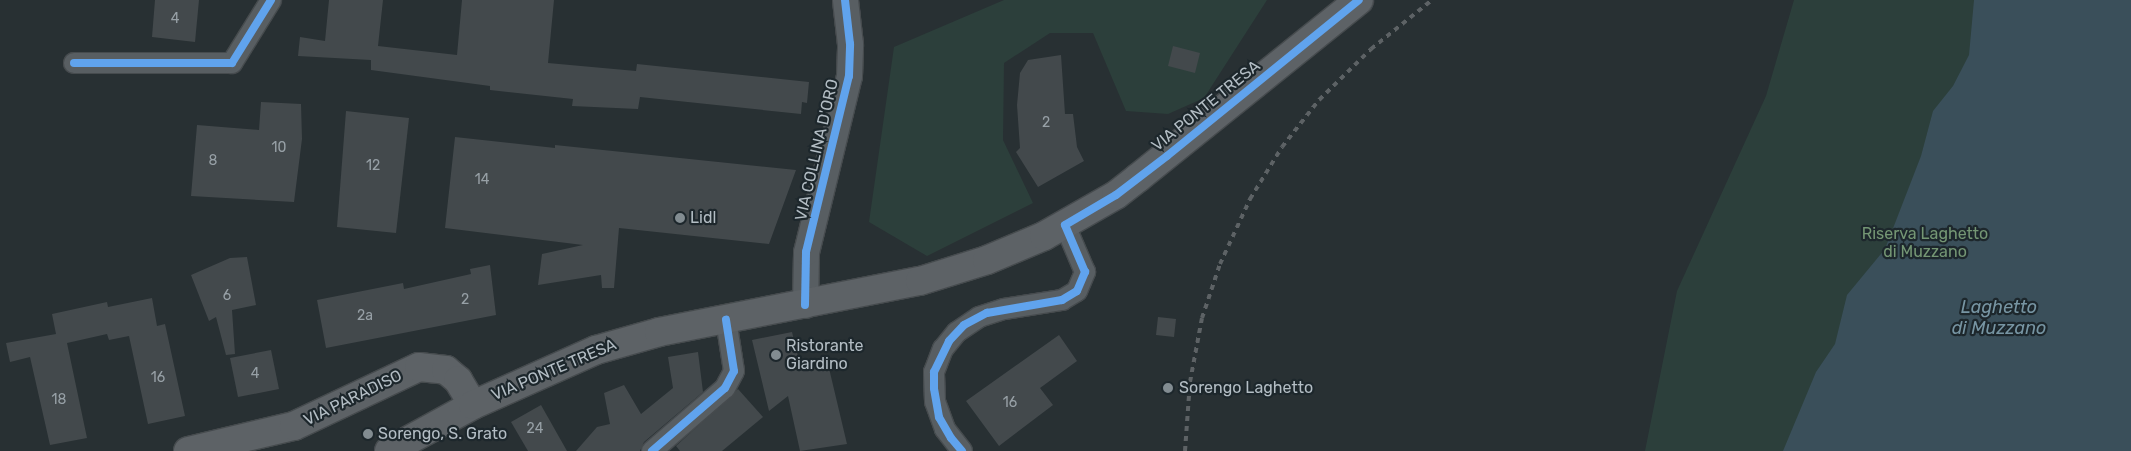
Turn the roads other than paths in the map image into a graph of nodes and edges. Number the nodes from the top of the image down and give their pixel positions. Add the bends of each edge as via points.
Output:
1 (271, 0) edge
2 (845, 0) edge
3 (1359, 0) edge
4 (74, 63) dead end
5 (1065, 225) junction
6 (806, 305) junction
7 (726, 320) junction
8 (473, 405) junction
9 (188, 451) edge
10 (389, 451) edge
11 (652, 451) edge
12 (962, 451) edge

1 - 4 street via 232,63
2 - 6 street, VIA COLLINA D'ORO via 850,44 849,76 806,252
3 - 5 main road, VIA PONTE TRESA via 1167,156 1116,195
5 - 6 main road, VIA PONTE TRESA via 954,272
5 - 12 street via 1084,272 1077,291 1062,300 979,316 957,332 943,349 934,372 935,402 945,429
6 - 7 main road, VIA PONTE TRESA
7 - 8 main road, VIA PONTE TRESA via 659,332 596,350
7 - 11 street via 734,372 725,388
8 - 9 main road, VIA PARADISO via 458,380 446,370 419,367 294,426
8 - 10 main road, VIA PONTE TRESA

